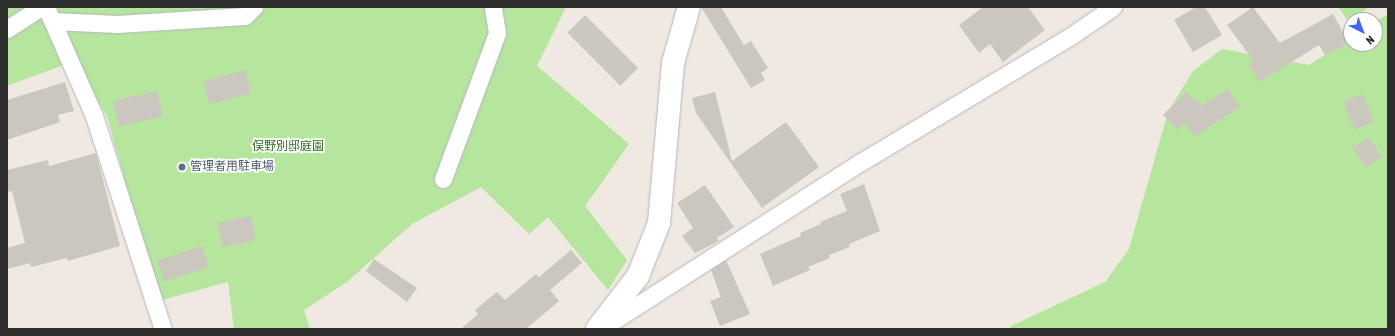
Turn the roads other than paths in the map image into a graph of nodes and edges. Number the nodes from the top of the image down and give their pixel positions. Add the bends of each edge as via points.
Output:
1 (41, 7) edge
2 (254, 7) edge
3 (493, 7) edge
4 (689, 7) edge
5 (1113, 7) edge
6 (49, 14) edge
7 (7, 29) edge
8 (443, 179) dead end
9 (163, 329) edge
10 (597, 329) edge
11 (601, 329) edge

1 - 7 street
2 - 6 street via 245,16 117,24
3 - 8 street via 497,33
4 - 10 street via 673,63 659,223 638,276
5 - 11 street via 1070,36 861,162
6 - 9 street via 94,116

